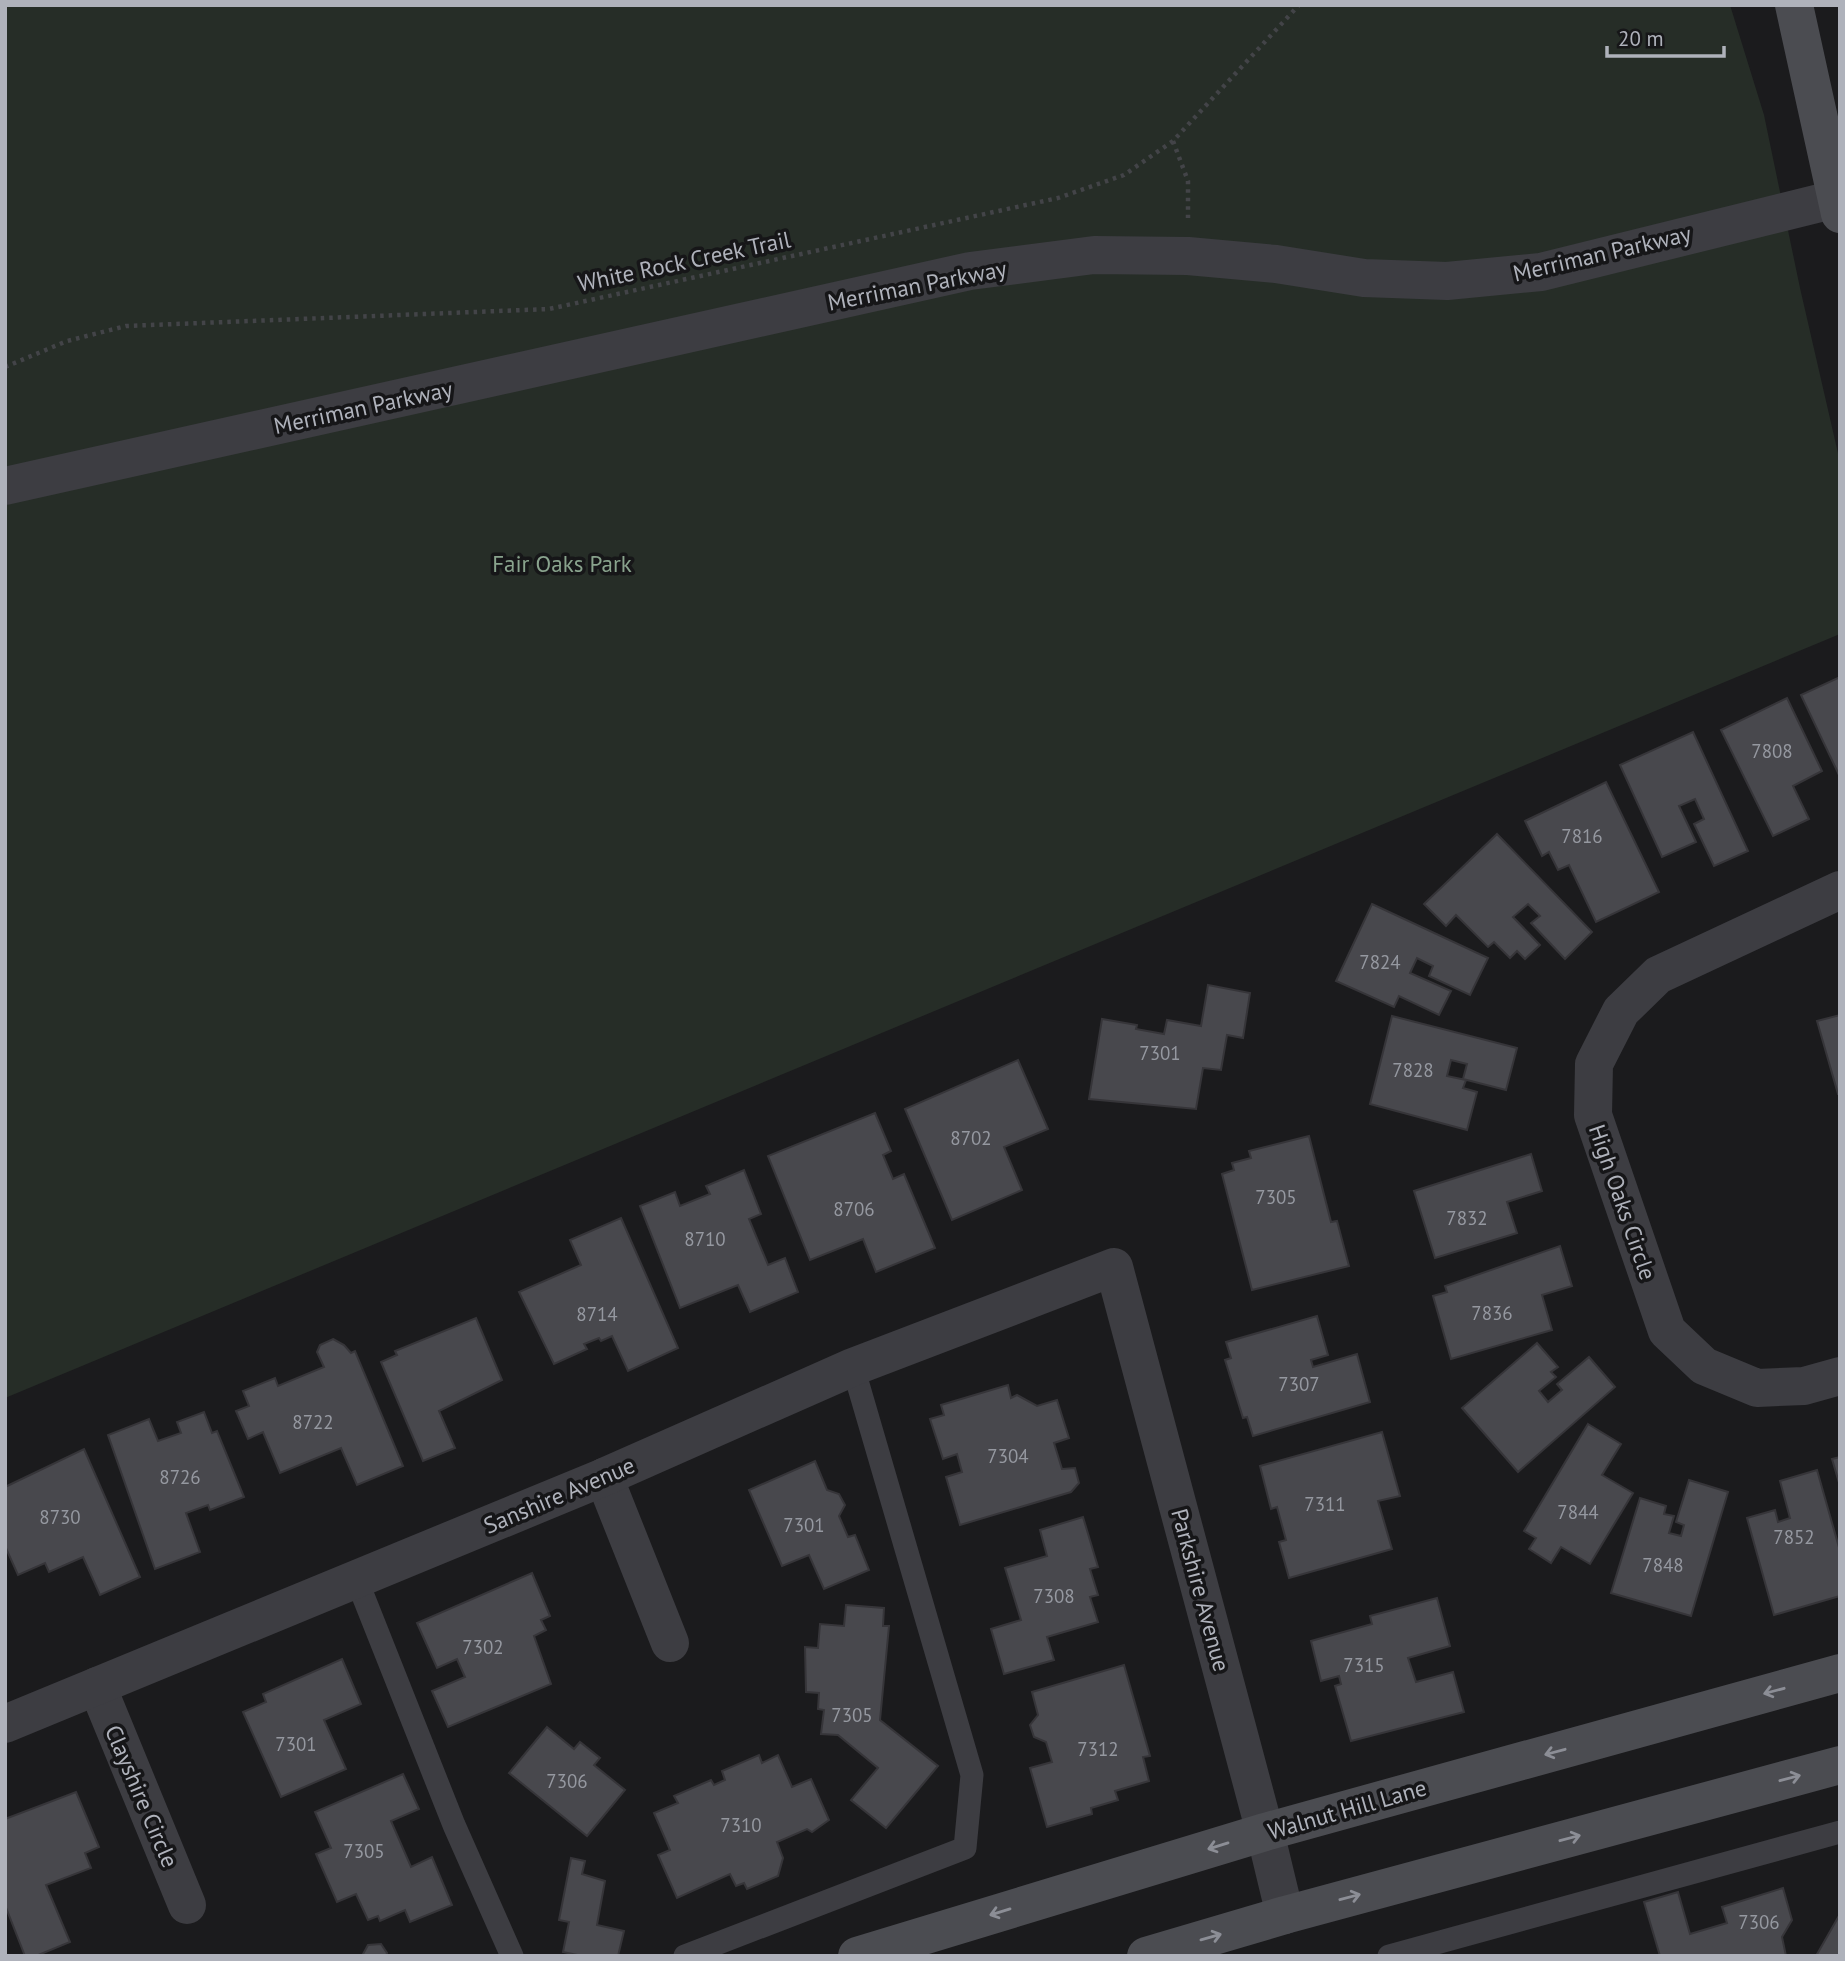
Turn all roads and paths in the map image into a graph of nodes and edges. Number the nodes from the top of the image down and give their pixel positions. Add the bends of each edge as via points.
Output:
1 (1299, 5) edge
2 (1794, 5) edge
3 (1173, 141) junction
4 (1838, 206) edge
5 (1188, 256) junction
6 (5, 367) edge
7 (5, 486) edge
8 (1840, 890) edge
9 (1114, 1267) joint
10 (853, 1367) junction
11 (1840, 1376) edge
12 (604, 1477) junction
13 (356, 1578) junction
14 (670, 1643) dead end
15 (1840, 1673) edge
16 (96, 1686) junction
17 (5, 1724) edge
18 (1840, 1765) edge
19 (1265, 1832) junction
20 (1840, 1832) edge
21 (187, 1905) dead end
22 (1284, 1915) junction
23 (512, 1956) edge
24 (685, 1956) edge
25 (857, 1956) edge
26 (1146, 1956) edge
27 (1389, 1956) edge

1 - 3 path, White Rock Creek Trail
2 - 4 main road
3 - 5 path via 1188,181
3 - 6 path, White Rock Creek Trail via 1124,175 1058,198 548,309 126,326 67,341
4 - 5 street, Merriman Parkway via 1541,272 1447,281 1364,278
5 - 7 street, Merriman Parkway via 1094,255 970,271
8 - 11 street, High Oaks Circle via 1658,975 1621,1011 1594,1064 1592,1115 1667,1331 1704,1366 1758,1388 1804,1386
9 - 10 street, Sanshire Avenue
9 - 19 street, Parkshire Avenue
10 - 12 street, Sanshire Avenue
10 - 24 lane via 972,1776 965,1848
12 - 13 street, Sanshire Avenue
12 - 14 street
13 - 16 street, Sanshire Avenue
13 - 23 lane via 454,1825
15 -> 19 main road, Walnut Hill Lane
16 - 17 street, Sanshire Avenue
16 - 21 street, Clayshire Circle
22 -> 18 main road
19 - 22 street, Parkshire Avenue
19 -> 25 main road, Walnut Hill Lane
20 - 27 lane
26 -> 22 main road

